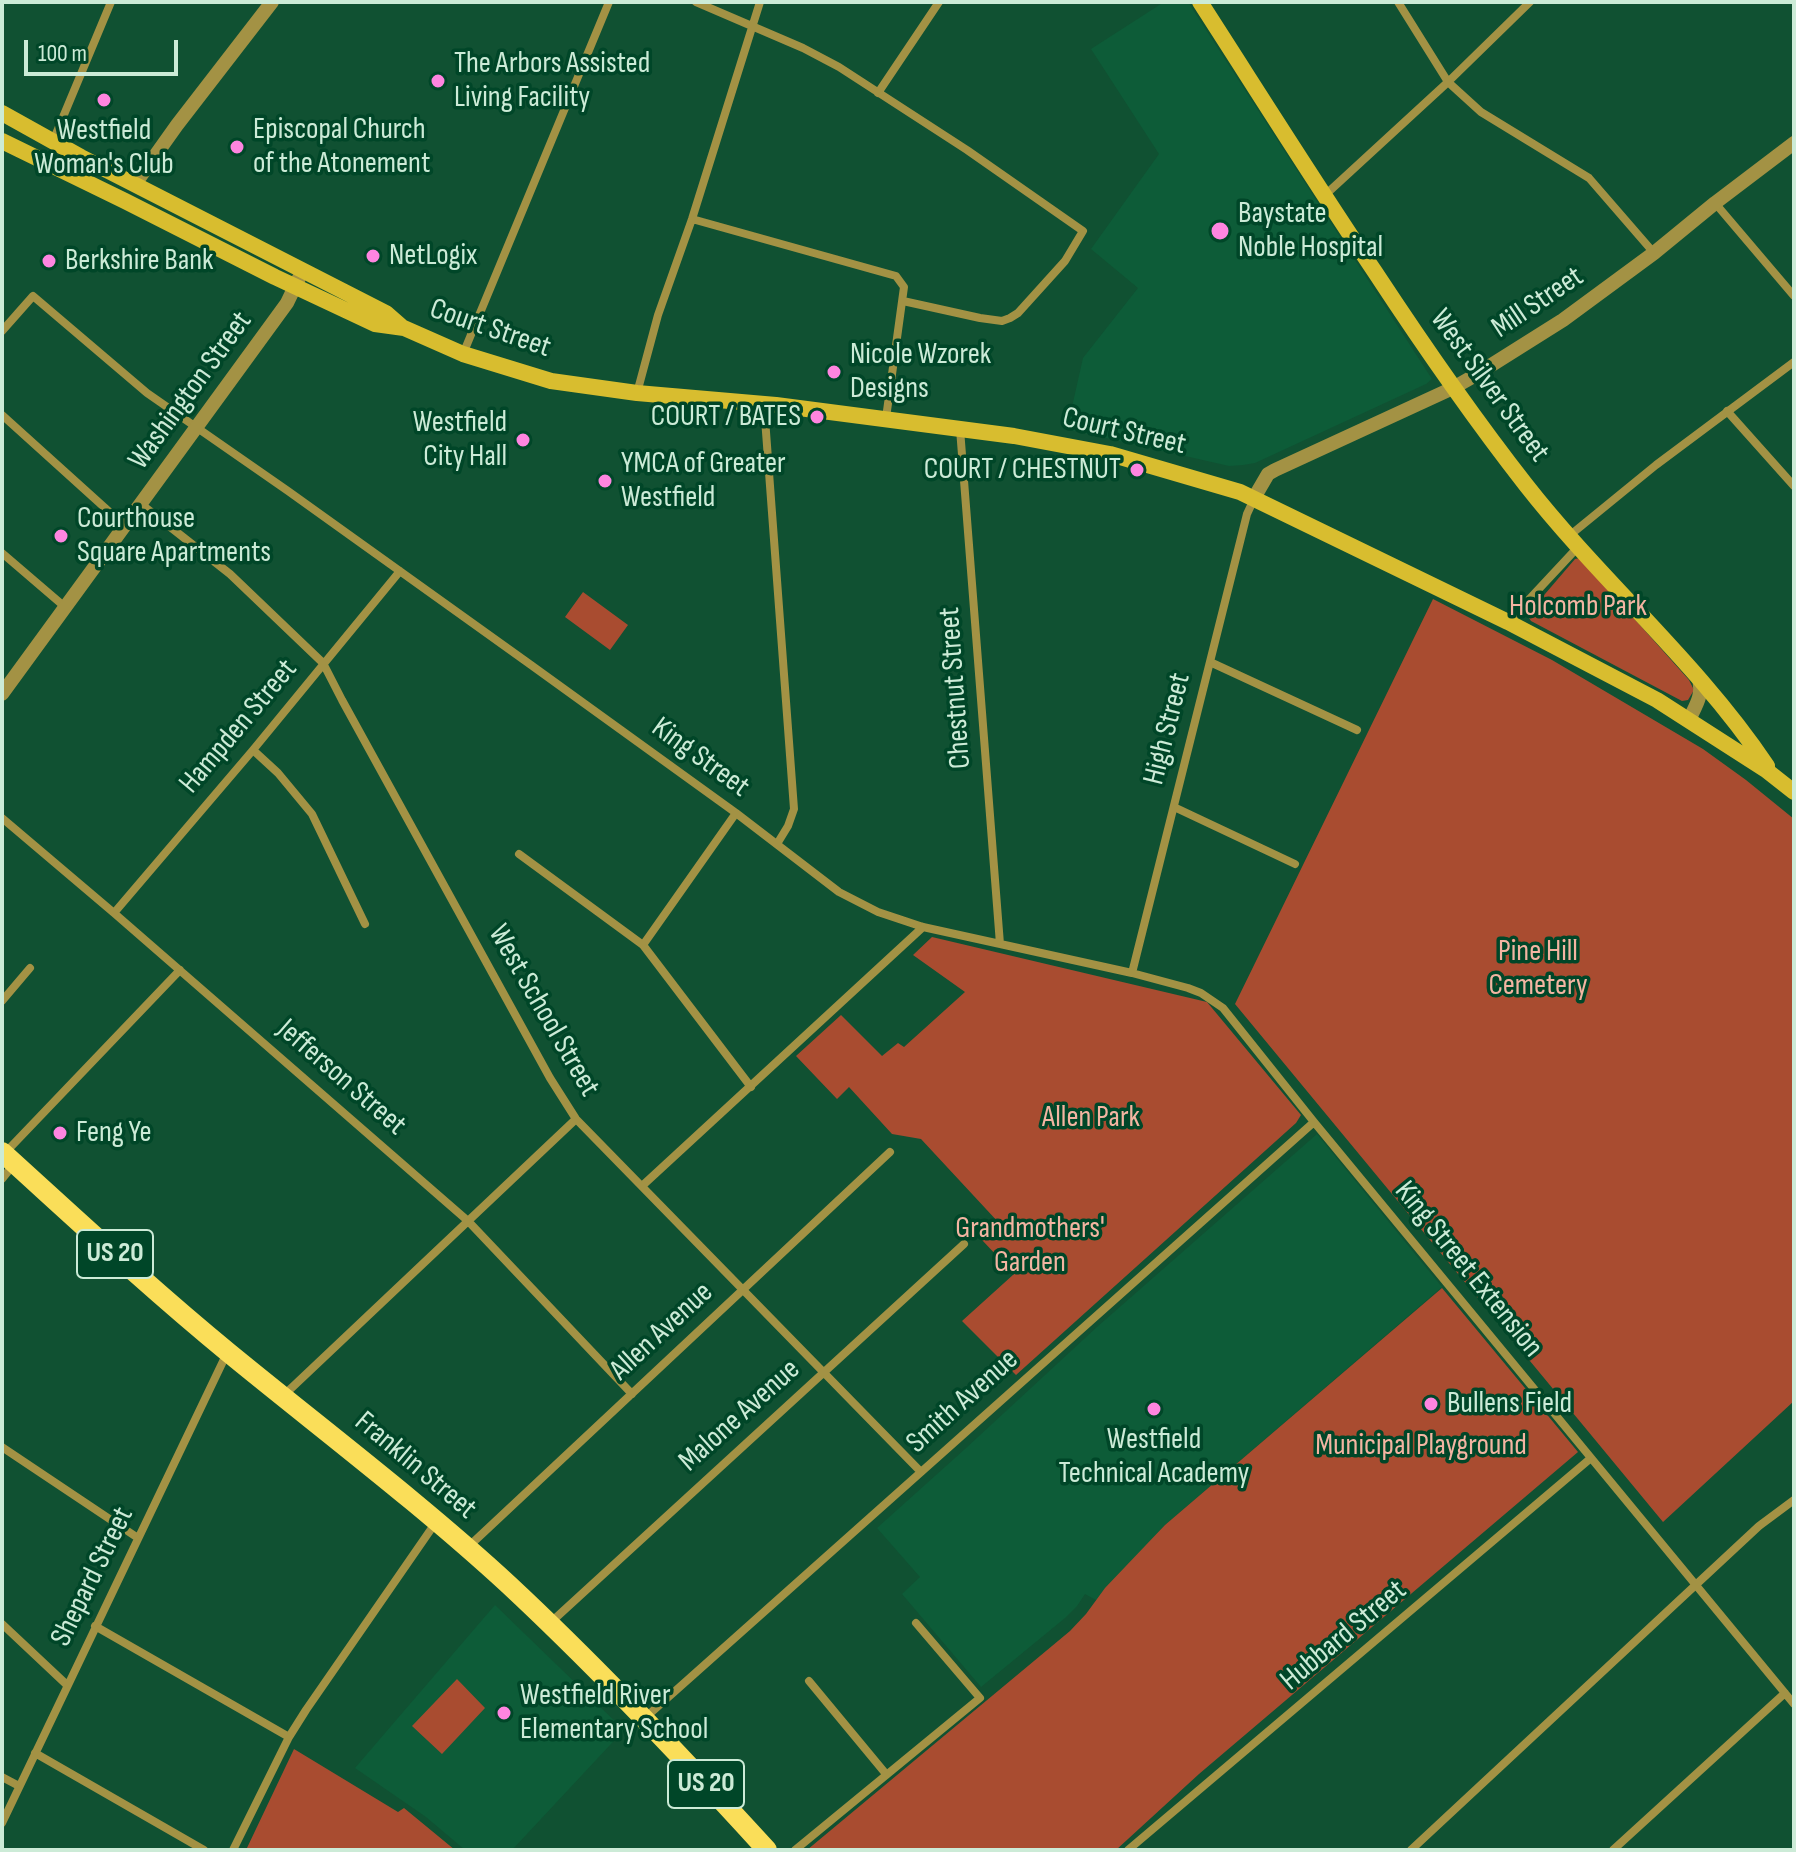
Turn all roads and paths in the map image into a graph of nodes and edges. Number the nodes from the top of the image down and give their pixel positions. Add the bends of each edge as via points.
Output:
1 (111, 2) edge
2 (272, 2) edge
3 (609, 2) edge
4 (696, 2) edge
5 (760, 2) edge
6 (939, 2) edge
7 (1200, 2) edge
8 (1398, 2) edge
9 (1530, 2) edge
10 (752, 27) junction
11 (1448, 82) junction
12 (878, 93) junction
13 (2, 113) edge
14 (2, 141) edge
15 (53, 141) junction
16 (1794, 143) edge
17 (42, 160) junction
18 (135, 184) junction
19 (1324, 196) junction
20 (125, 201) junction
21 (1715, 203) junction
22 (692, 219) junction
23 (218, 226) junction
24 (209, 244) junction
25 (1654, 253) junction
26 (298, 278) junction
27 (1794, 296) edge
28 (903, 301) junction
29 (2, 331) edge
30 (463, 354) junction
31 (1794, 362) edge
32 (1453, 388) junction
33 (637, 393) junction
34 (764, 404) junction
35 (1727, 411) junction
36 (2, 415) edge
37 (886, 418) junction
38 (196, 428) junction
39 (960, 428) junction
40 (1794, 486) edge
41 (1254, 498) junction
42 (141, 504) junction
43 (125, 526) junction
44 (1573, 541) junction
45 (2, 553) edge
46 (400, 571) junction
47 (65, 607) junction
48 (1508, 622) junction
49 (1210, 662) junction
50 (323, 663) junction
51 (1699, 679) junction
52 (2, 694) edge
53 (1689, 720) junction
54 (1357, 730) dead end
55 (253, 750) junction
56 (1772, 774) junction
57 (1794, 792) edge
58 (1174, 807) junction
59 (736, 813) junction
60 (2, 818) edge
61 (777, 844) junction
62 (519, 854) dead end
63 (1295, 864) dead end
64 (114, 913) junction
65 (365, 924) dead end
66 (923, 927) junction
67 (1000, 944) junction
68 (643, 945) junction
69 (30, 968) dead end
70 (180, 970) junction
71 (1132, 973) junction
72 (2, 1001) edge
73 (1228, 1013) joint
74 (751, 1087) junction
75 (576, 1119) junction
76 (1314, 1122) junction
77 (890, 1152) dead end
78 (6, 1162) edge
79 (642, 1186) junction
80 (468, 1221) junction
81 (964, 1244) dead end
82 (743, 1290) junction
83 (228, 1352) junction
84 (822, 1373) junction
85 (632, 1394) junction
86 (282, 1397) junction
87 (2, 1447) edge
88 (1591, 1458) junction
89 (921, 1472) junction
90 (1794, 1500) edge
91 (437, 1522) junction
92 (138, 1538) junction
93 (467, 1548) junction
94 (1697, 1585) junction
95 (916, 1623) dead end
96 (2, 1624) edge
97 (549, 1624) junction
98 (95, 1626) junction
99 (809, 1681) dead end
100 (67, 1685) junction
101 (1785, 1693) junction
102 (1794, 1704) edge
103 (643, 1719) junction
104 (289, 1737) junction
105 (35, 1753) junction
106 (886, 1774) junction
107 (2, 1777) edge
108 (19, 1786) junction
109 (2, 1823) edge
110 (204, 1850) edge
111 (233, 1850) edge
112 (767, 1850) edge
113 (795, 1850) edge
114 (1128, 1850) edge
115 (1411, 1850) edge
116 (1613, 1850) edge

1 - 15 street
2 - 18 street
3 - 30 street
4 - 10 street
5 - 10 street
6 - 12 street
7 - 19 main road, West Silver Street
8 - 11 street
9 - 11 street
10 - 12 street via 803,48
10 - 22 street
11 - 19 street
11 - 25 street via 1481,112 1589,178
12 - 28 street via 1083,231 1065,261 1010,318 980,318
13 - 15 main road, Court Street
14 - 17 main road, Court Street
15 - 17 main road
15 - 18 main road, Court Street
16 - 21 street, Mill Street
17 - 20 main road, Court Street
18 - 20 main road
18 - 23 main road, Court Street
19 - 32 main road, West Silver Street
20 - 24 main road, Court Street
21 - 25 street, Mill Street
21 - 27 street
22 - 28 street via 896,276 904,287
22 - 33 street
23 - 24 main road
23 - 26 main road, Court Street
24 - 26 main road, Court Street
25 - 32 street, Mill Street via 1563,320
26 - 30 main road, Court Street via 386,313 404,328
26 - 38 street, Washington Street via 287,303
28 - 37 street
29 - 38 street, King Street via 33,296 125,376
30 - 33 main road, Court Street via 551,381
31 - 35 street
32 - 41 street, Mill Street via 1275,470
32 - 44 main road, West Silver Street
33 - 34 main road, Court Street
34 - 37 main road, Court Street
34 - 61 street via 794,809
35 - 40 street
35 - 44 street via 1656,465
36 - 43 street
37 - 39 main road, Court Street
38 - 42 street, Washington Street
38 - 46 street, King Street
39 - 41 main road, Court Street via 1117,456
39 - 67 street, Chestnut Street
41 - 48 main road, Court Street
41 - 49 street, High Street
42 - 43 street, Washington Street
42 - 50 street, West School Street via 237,581
43 - 47 street, Washington Street
44 - 48 street
44 - 51 main road, West Silver Street
45 - 47 street
46 - 50 street, Hampden Street
46 - 59 street, King Street
47 - 52 street, Washington Street
48 - 53 main road, Court Street
49 - 54 street
49 - 58 street, High Street
50 - 55 street, Hampden Street
50 - 75 street, West School Street
51 - 53 street via 1700,699
51 - 56 main road, West Silver Street
53 - 56 main road, Court Street
55 - 64 street, Hampden Street
55 - 65 street via 312,814
56 - 57 main road
58 - 63 street
58 - 71 street, High Street
59 - 61 street, King Street
59 - 68 street
60 - 64 street, Jefferson Street
61 - 66 street, King Street via 839,892
62 - 68 street
64 - 70 street, Jefferson Street
66 - 67 street, King Street
66 - 74 street
67 - 71 street, King Street
68 - 74 street
69 - 72 street
70 - 78 street
70 - 80 street, Jefferson Street
71 - 73 street, King Street via 1201,993
73 - 76 street, King Street Extension
74 - 79 street
75 - 79 street, West School Street
75 - 80 street
76 - 88 street, King Street Extension
76 - 89 street, Smith Avenue
77 - 82 street, Allen Avenue
78 - 83 main road, Franklin Street / US 20
79 - 82 street, West School Street
80 - 85 street, Jefferson Street
80 - 86 street
81 - 84 street, Malone Avenue
82 - 84 street, West School Street
82 - 85 street, Allen Avenue
83 - 86 main road, Franklin Street / US 20
83 - 92 street, Shepard Street
84 - 89 street, West School Street
84 - 97 street, Malone Avenue
85 - 93 street, Allen Avenue
86 - 91 main road, Franklin Street / US 20
87 - 92 street
88 - 94 street, King Street Extension
88 - 114 street, Hubbard Street
89 - 103 street, Smith Avenue
90 - 94 street
91 - 93 main road, Franklin Street / US 20
91 - 104 street
92 - 98 street, Shepard Street
93 - 97 main road, Franklin Street / US 20
94 - 101 street, King Street Extension
94 - 115 street
95 - 106 street via 980,1698
96 - 100 street
97 - 103 main road, Franklin Street / US 20
98 - 100 street, Shepard Street
98 - 104 street
99 - 106 street
100 - 105 street, Shepard Street
101 - 102 street, King Street Extension
101 - 116 street
103 - 112 main road, Franklin Street / US 20
104 - 111 street
105 - 108 street, Shepard Street
105 - 110 street
106 - 113 street
107 - 108 street
108 - 109 street, Shepard Street

